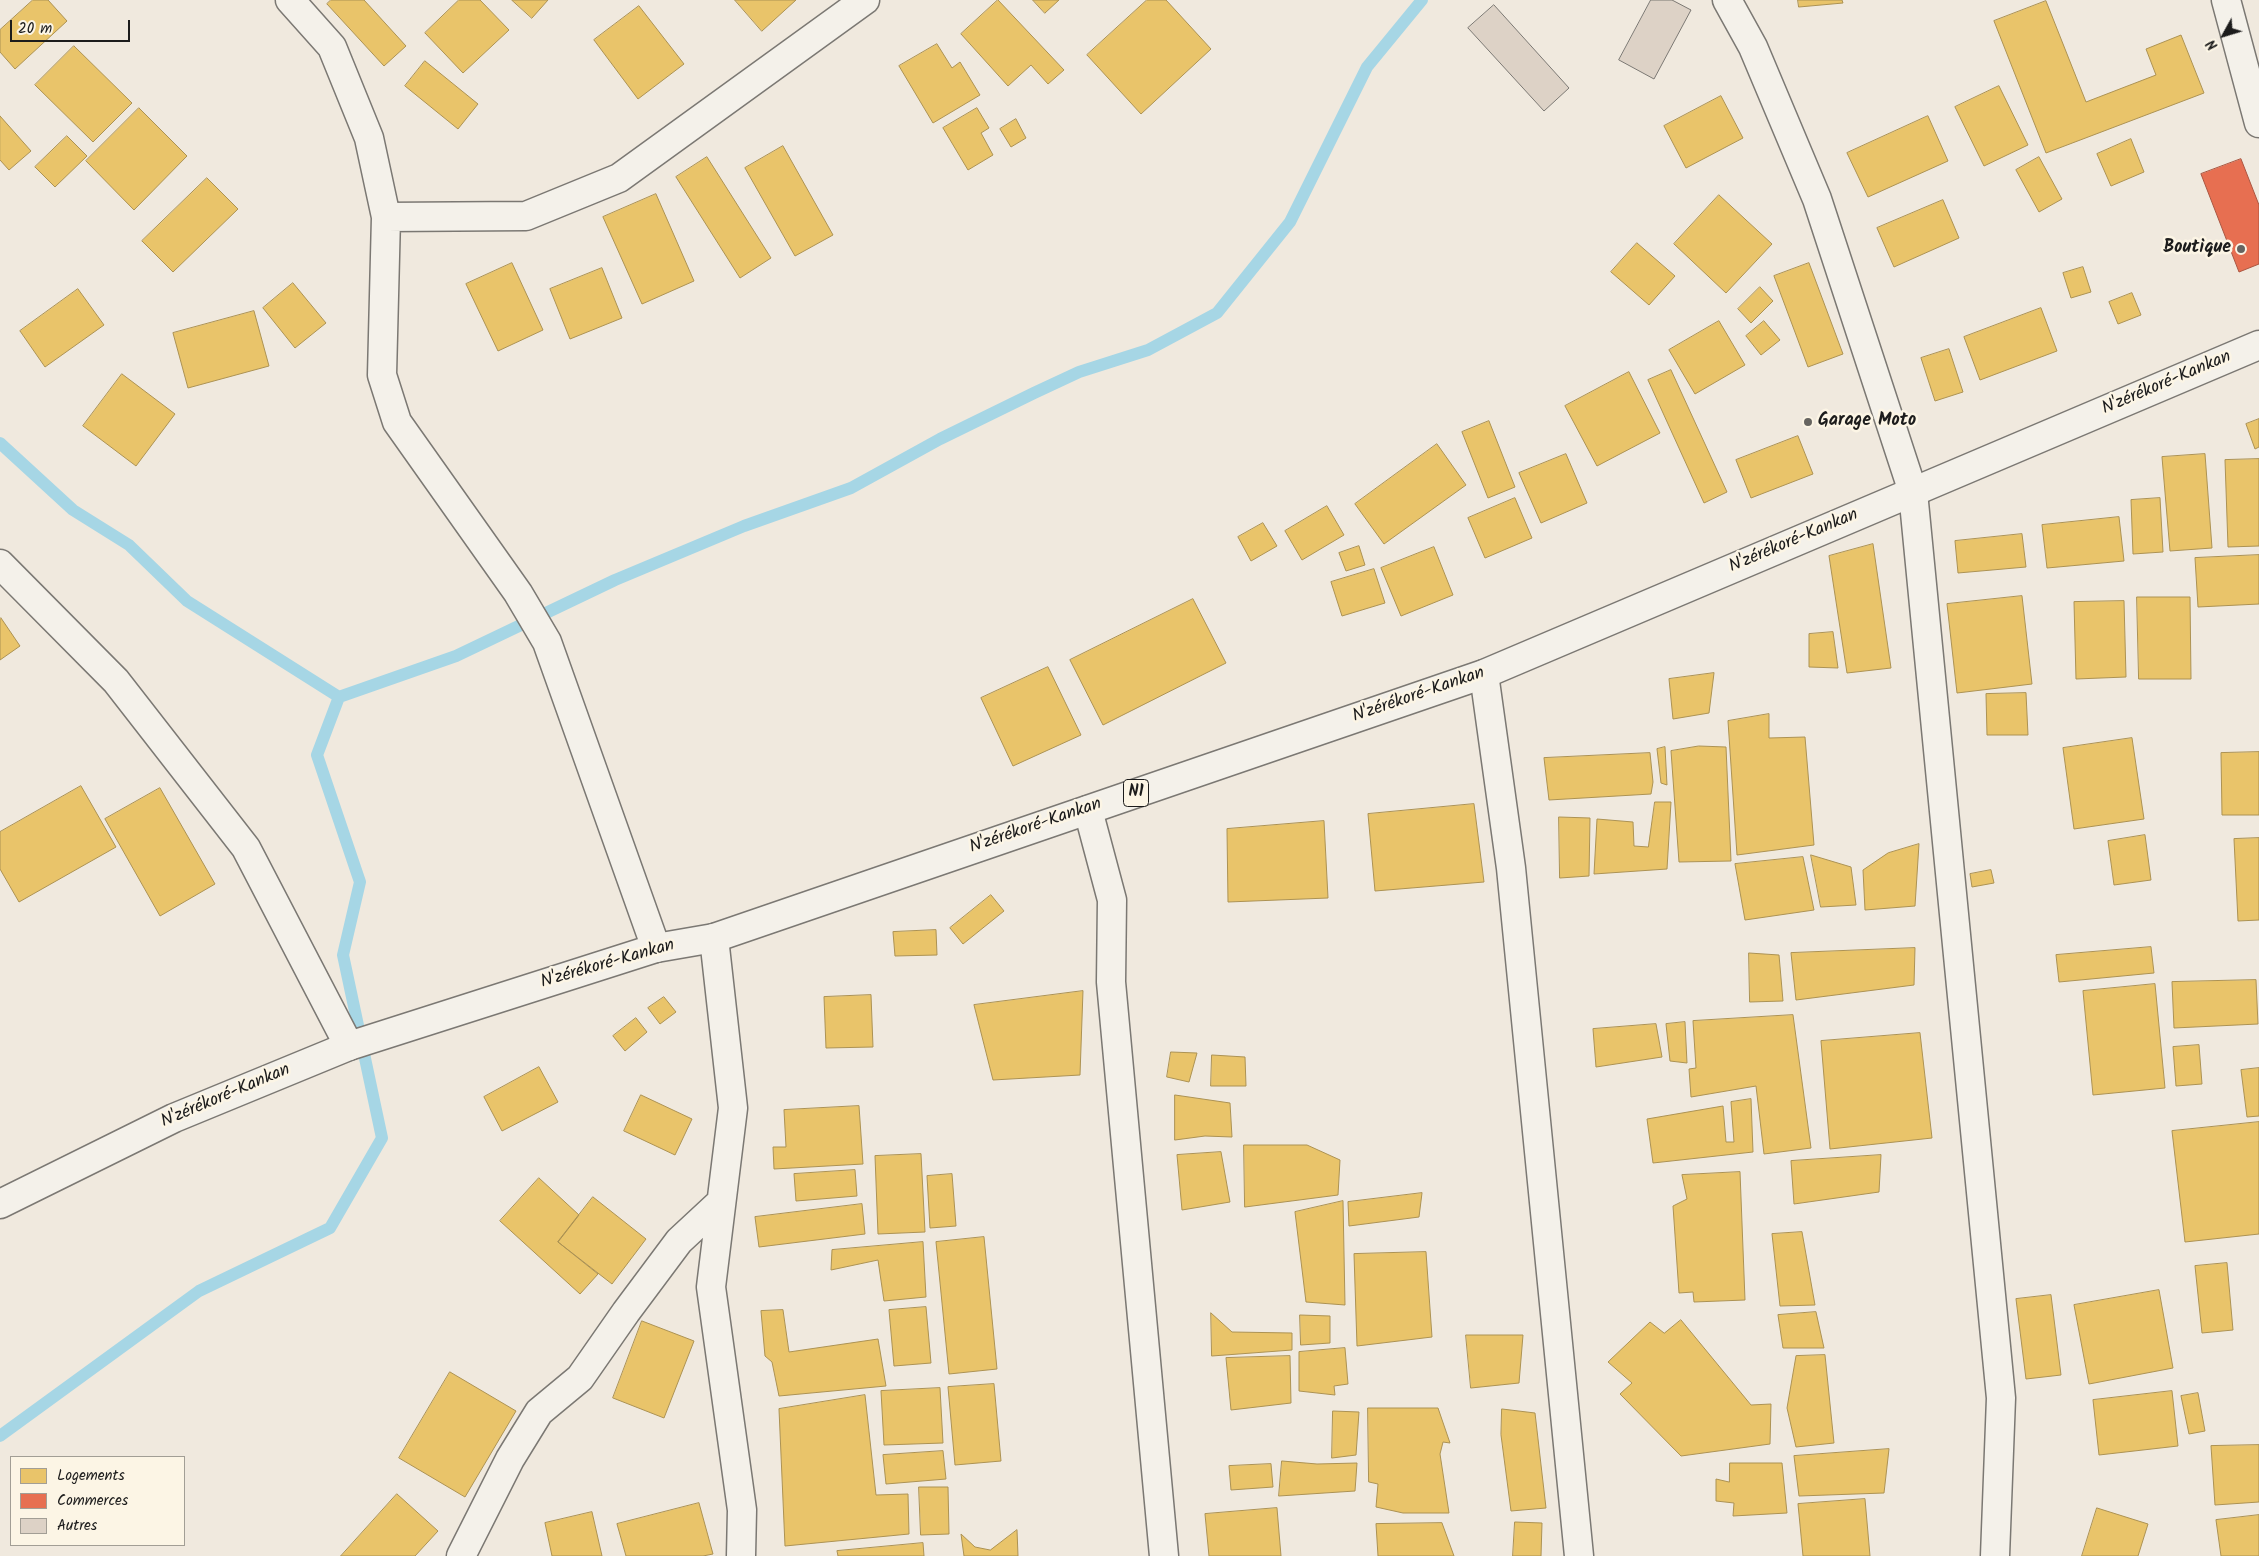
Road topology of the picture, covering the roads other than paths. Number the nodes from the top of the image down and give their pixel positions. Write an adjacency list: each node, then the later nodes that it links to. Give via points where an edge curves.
1 (290, 0): 6 (main road, via 332,47 369,138)
2 (865, 0): 6 (main road, via 619,178 526,216)
3 (1728, 0): 8 (main road, via 1754,48 1817,199)
4 (2226, 0): 5 (main road)
5 (2259, 123)
6 (386, 218): 13 (main road, via 382,375 397,422 518,593 547,642)
7 (2259, 345): 8 (main road, N'zérékoré-Kankan / N1)
8 (1913, 492): 10 (main road, N'zérékoré-Kankan / N1); 21 (main road, via 2001,1398)
9 (0, 564): 14 (main road, via 116,681 246,848)
10 (1484, 674): 11 (main road, N'zérékoré-Kankan / N1); 20 (main road, via 1511,868)
11 (1088, 810): 12 (main road, N'zérékoré-Kankan / N1); 19 (main road, via 1112,900 1111,982)
12 (714, 938): 13 (main road, N'zérékoré-Kankan / N1); 15 (main road, via 733,1108)
13 (656, 948): 14 (main road, N'zérékoré-Kankan / N1)
14 (349, 1046): 16 (main road, N'zérékoré-Kankan / N1, via 174,1118)
15 (721, 1202): 17 (main road, via 679,1241 580,1378 539,1412 510,1459); 18 (main road, via 711,1288 742,1510)
16 (0, 1204)
17 (461, 1556)
18 (741, 1556)
19 (1164, 1556)
20 (1579, 1556)
21 (1995, 1556)

